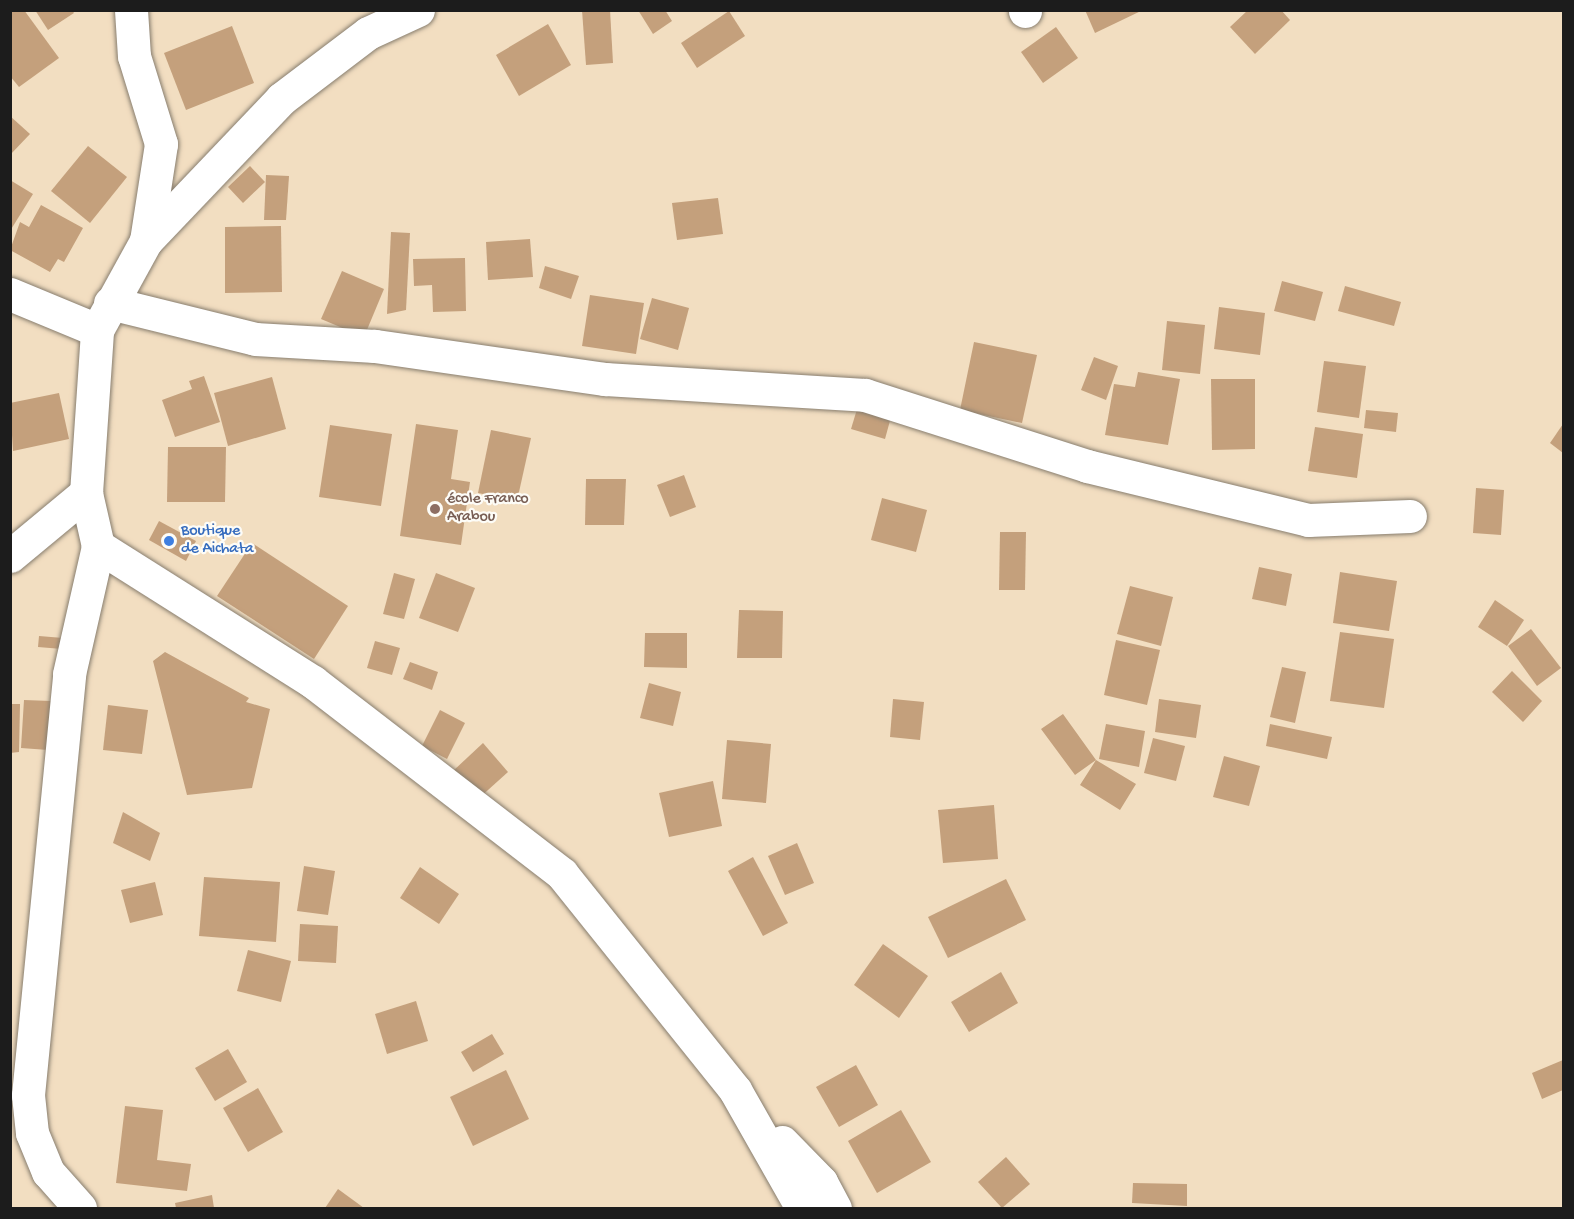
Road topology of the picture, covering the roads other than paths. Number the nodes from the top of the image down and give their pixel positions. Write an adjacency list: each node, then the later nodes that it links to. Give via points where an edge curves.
1 (131, 10): 3 (street, via 134,57 160,144)
2 (418, 10): 3 (street, via 368,33 281,99)
3 (146, 241): 5 (street)
4 (10, 294): 5 (street)
5 (103, 317): 6 (street); 7 (street, via 255,339 375,346 605,379 865,395 1087,466 1308,520)
6 (86, 494): 8 (street); 9 (street)
7 (1410, 516)
8 (98, 546): 10 (street, via 313,682 562,874); 11 (street, via 69,674 28,1095 32,1133 48,1172)
9 (10, 556)
10 (742, 1102): 12 (street); 13 (street, via 821,1182)
11 (80, 1209)
12 (802, 1209)
13 (835, 1209)

